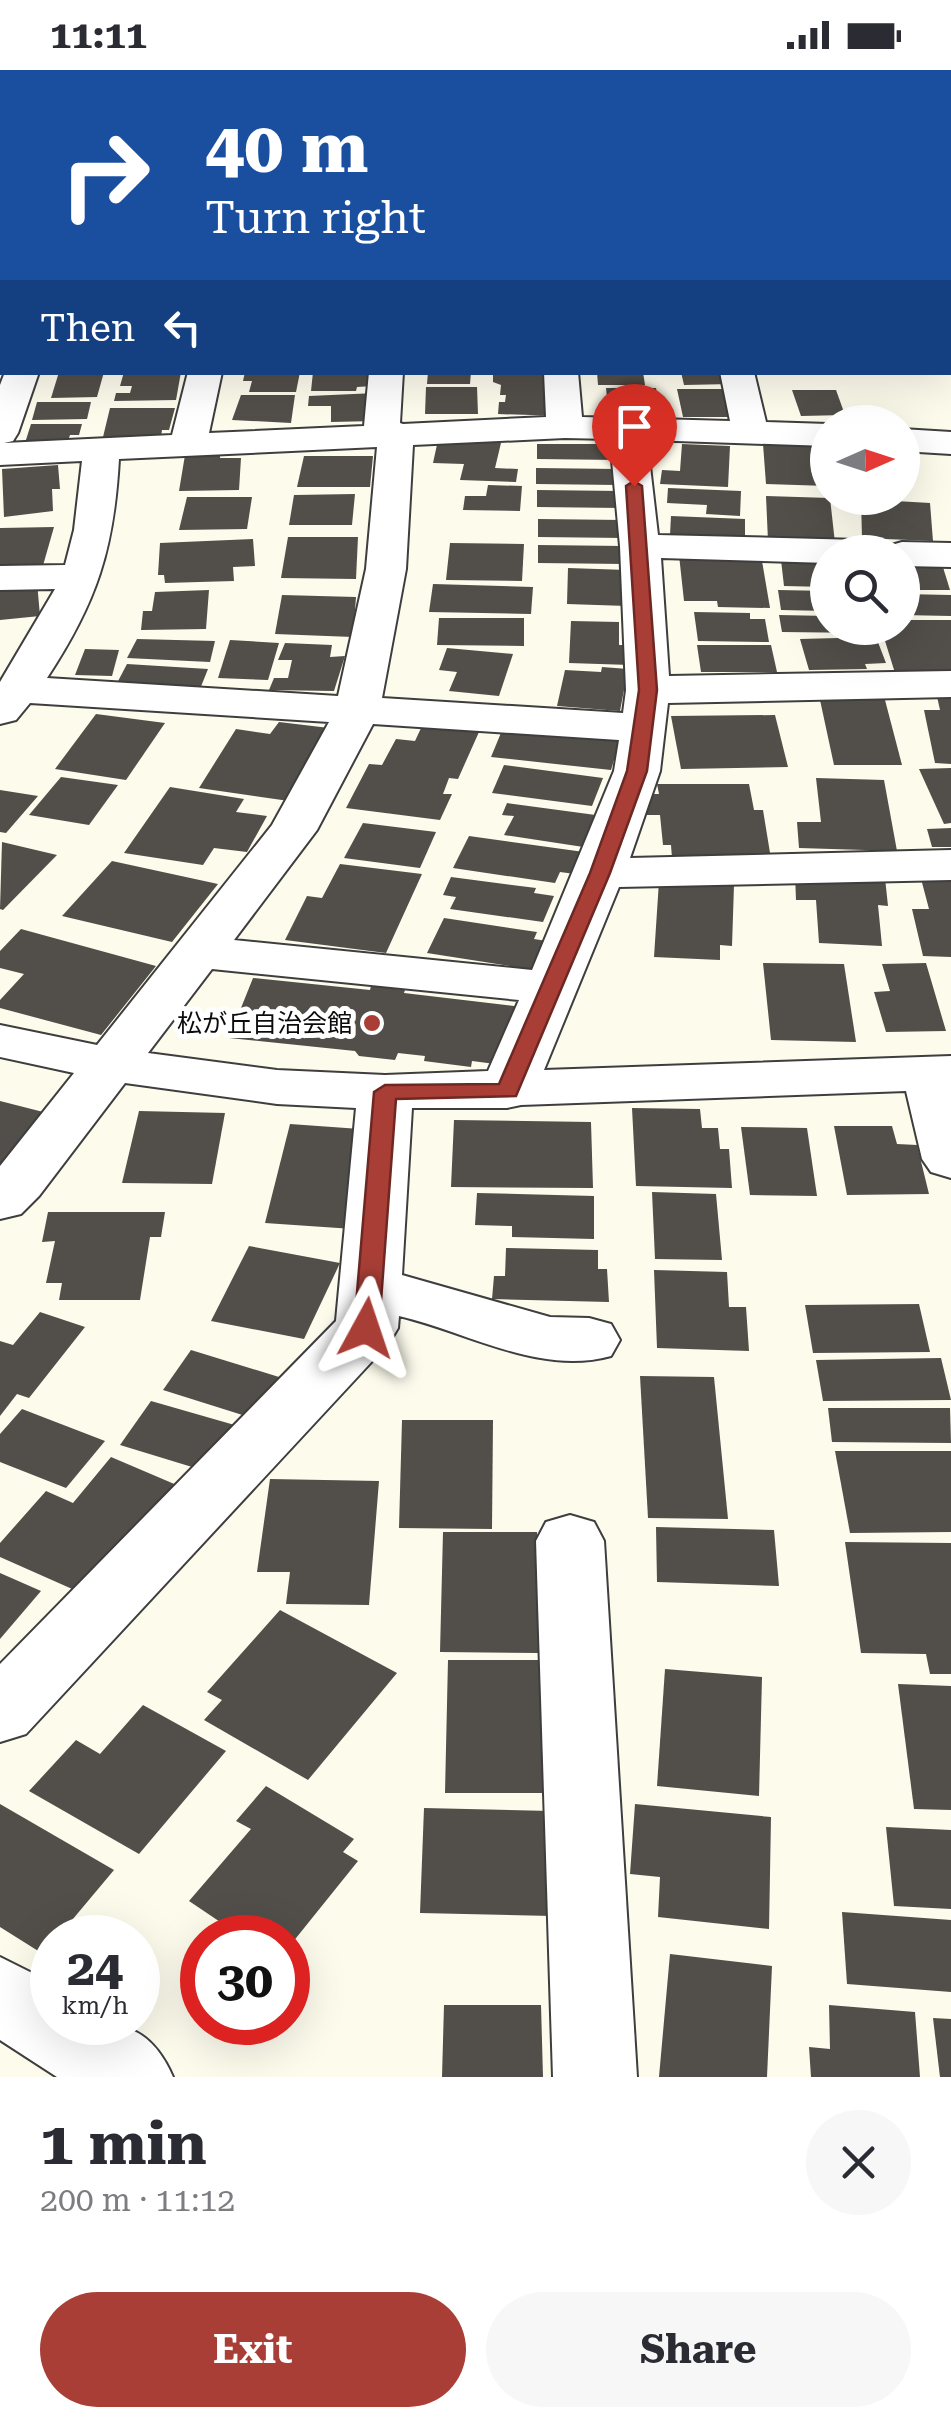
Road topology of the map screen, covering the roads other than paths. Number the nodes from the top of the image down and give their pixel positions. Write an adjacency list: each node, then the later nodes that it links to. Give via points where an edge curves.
1 (21, 375): 9 (street)
2 (204, 375): 14 (street)
3 (386, 375): 10 (street)
4 (560, 375): 6 (street)
5 (738, 375): 8 (street)
6 (565, 426): 7 (street); 10 (street)
7 (627, 426): 8 (street); 17 (street)
8 (750, 430): 11 (street)
9 (0, 433)
10 (388, 433): 14 (street); 26 (street, via 386,570)
11 (810, 434)
12 (920, 441): 13 (street)
13 (951, 443)
14 (188, 444): 15 (street)
15 (102, 448): 16 (street); 21 (street, via 95,523)
16 (0, 454)
17 (640, 546): 18 (street); 25 (street)
18 (810, 551)
19 (920, 554): 20 (street)
20 (951, 555)
21 (81, 576): 22 (street); 24 (street)
22 (0, 578)
23 (951, 684): 25 (street)
24 (10, 700): 26 (street)
25 (644, 709): 26 (street); 28 (street, via 637,771)
26 (357, 712): 29 (street, via 293,830)
27 (951, 864): 28 (street)
28 (600, 873): 30 (street)
29 (200, 952): 30 (street); 32 (street)
30 (551, 988): 34 (street)
31 (0, 1040): 32 (street)
32 (113, 1065): 35 (street, via 277,1087); 37 (street)
33 (940, 1073): 34 (street); 36 (street)
34 (508, 1091): 35 (street)
35 (385, 1092): 38 (street)
36 (951, 1159)
37 (0, 1200)
38 (370, 1288): 39 (street, via 550,1340); 41 (street, via 366,1328)
39 (589, 1340)
40 (570, 1541): 44 (street)
41 (0, 1712)
42 (0, 1995): 43 (street)
43 (131, 2077)
44 (596, 2077)

